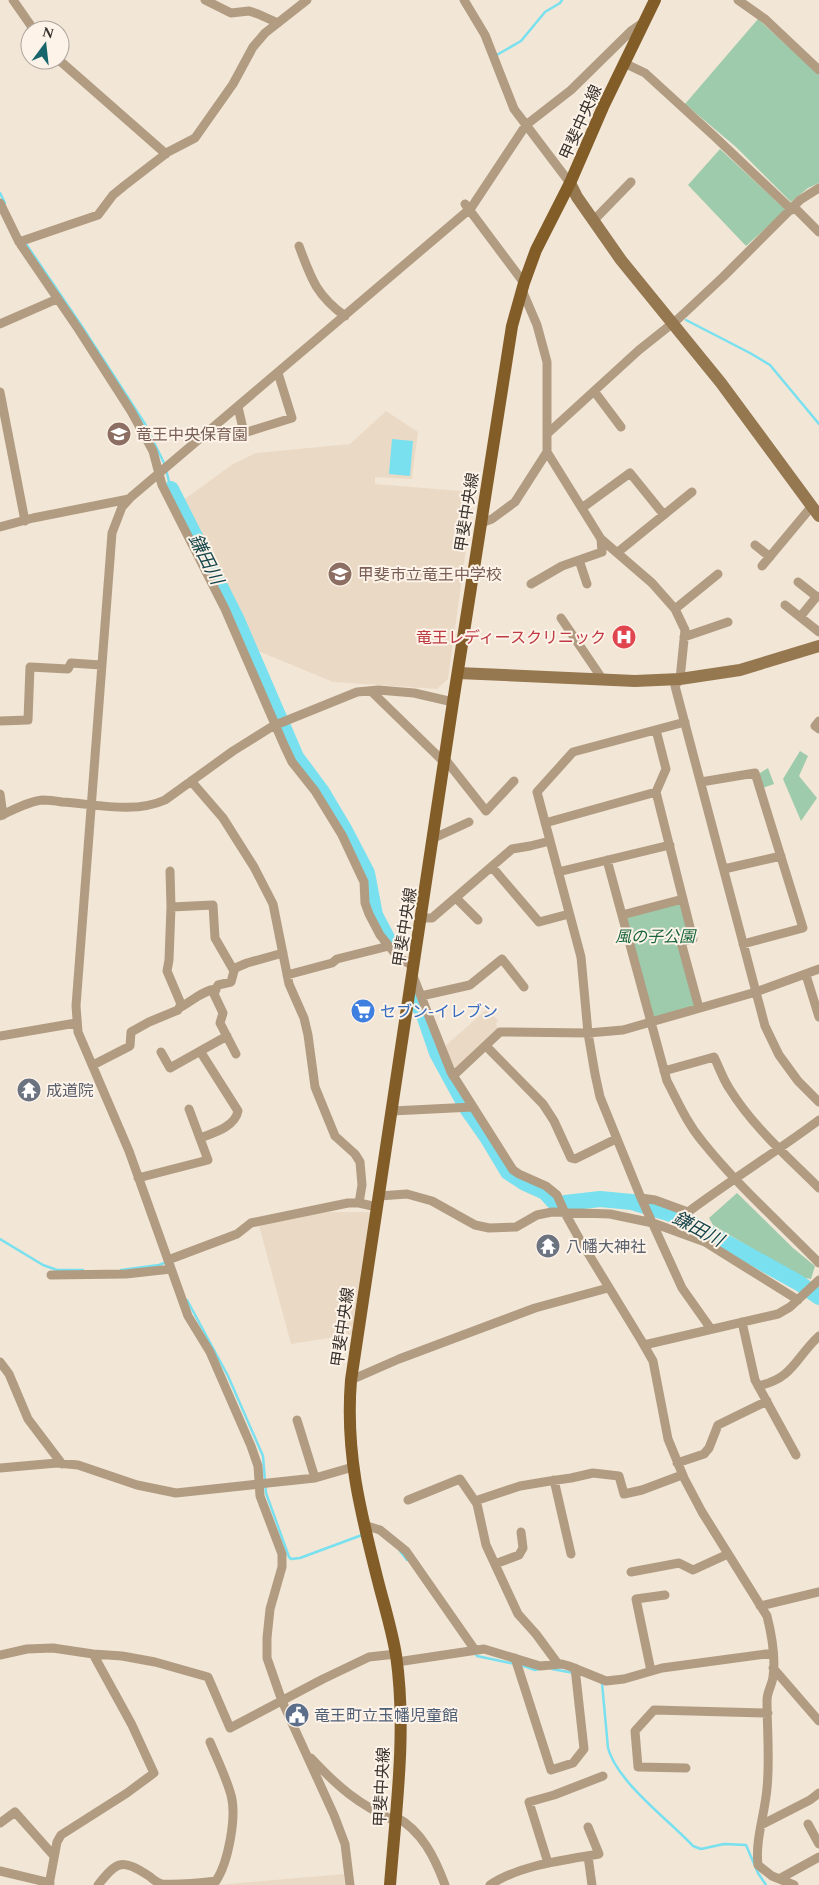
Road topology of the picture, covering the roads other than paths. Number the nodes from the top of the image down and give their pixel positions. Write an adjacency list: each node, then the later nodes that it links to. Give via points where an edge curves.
1 (13, 0): 7 (street)
2 (205, 0): 9 (street, via 231,14 248,11)
3 (307, 0): 9 (street)
4 (464, 0): 13 (street, via 485,35 514,109)
5 (655, 0): 8 (main road, 甲斐中央線)
6 (738, 0): 12 (street, via 765,19)
7 (27, 20)
8 (644, 22): 10 (main road, 甲斐中央線); 13 (street, via 631,30 571,90)
9 (278, 23): 14 (street, via 253,47 234,84 195,138)
10 (624, 63): 16 (main road, 甲斐中央線); 20 (street, via 645,73)
11 (70, 70): 14 (street)
12 (819, 70)
13 (526, 126): 16 (street); 19 (street)
14 (166, 154): 23 (street, via 113,195 98,214)
15 (631, 182): 21 (street)
16 (570, 183): 21 (street); 25 (main road, 甲斐中央線, via 536,250)
17 (819, 188): 20 (street, via 800,200)
18 (0, 203): 23 (street)
19 (468, 206): 25 (street); 27 (street)
20 (793, 209): 22 (street); 28 (street)
21 (593, 221): 28 (street)
22 (819, 232)
23 (19, 242): 26 (street)
24 (299, 246): 27 (street, via 315,286)
25 (523, 287): 35 (street, via 547,362); 44 (main road, 甲斐中央線, via 512,326)
26 (57, 298): 29 (street); 37 (street, via 131,411 153,450)
27 (344, 316): 30 (street)
28 (672, 322): 31 (street); 41 (street)
29 (0, 324)
30 (278, 373): 33 (street); 33 (street, via 292,418 244,433)
31 (594, 391): 34 (street); 35 (street)
32 (0, 392): 43 (street)
33 (238, 407): 37 (street)
34 (621, 426)
35 (548, 434): 36 (street)
36 (547, 452): 40 (street); 44 (street, via 515,502)
37 (160, 474): 39 (street); 74 (street, via 162,485 225,609)
38 (692, 492): 42 (street)
39 (129, 499): 43 (street); 65 (street, via 122,507 112,533)
40 (582, 508): 42 (street, via 630,472); 46 (street)
41 (815, 511): 49 (street)
42 (664, 515): 48 (street)
43 (25, 521): 45 (street)
44 (481, 523): 66 (main road, 甲斐中央線)
45 (0, 527)
46 (601, 539): 48 (street); 50 (street, via 602,552)
47 (755, 546): 49 (street)
48 (618, 552): 58 (street)
49 (770, 557): 51 (street)
50 (579, 560): 54 (street); 55 (street)
51 (762, 566)
52 (718, 574): 58 (street)
53 (798, 582): 56 (street)
54 (531, 584)
55 (587, 584)
56 (818, 597): 59 (street)
57 (785, 605): 59 (street)
58 (675, 609): 63 (street, via 685,630)
59 (800, 617): 62 (street)
60 (561, 618): 68 (street)
61 (728, 622): 63 (street)
62 (819, 632)
63 (684, 636): 67 (street)
64 (819, 646): 67 (street, via 740,670)
65 (101, 665): 71 (street, via 71,663 68,669 30,667 28,720); 83 (street)
66 (458, 673): 68 (street); 70 (main road, 甲斐中央線)
67 (680, 679): 68 (street); 73 (street, via 675,686)
68 (604, 680)
69 (371, 691): 70 (street, via 414,693); 74 (street, via 336,699); 77 (street)
70 (453, 702): 77 (main road, 甲斐中央線)
71 (0, 721)
72 (819, 721): 75 (street, via 815,726)
73 (685, 722): 76 (street); 80 (street)
74 (276, 725): 78 (street); 104 (street, via 292,762 315,791 342,835 364,882 369,914)
75 (819, 729)
76 (656, 730): 81 (street, via 666,769); 86 (street, via 573,752 536,792)
77 (445, 761): 79 (street, via 486,811); 87 (main road, 甲斐中央線)
78 (191, 781): 83 (street, via 153,805); 105 (street, via 223,818 264,884 273,904)
79 (514, 781)
80 (701, 782): 90 (street, via 756,773); 93 (street)
81 (656, 792): 86 (street); 89 (street)
82 (0, 794): 84 (street)
83 (91, 804): 84 (street, via 42,800); 119 (street)
84 (1, 816)
85 (470, 822): 87 (street)
86 (545, 823): 88 (street)
87 (434, 838): 101 (main road, 甲斐中央線)
88 (550, 840): 92 (street, via 512,849); 95 (street)
89 (670, 846): 91 (street); 97 (street)
90 (781, 856): 93 (street); 103 (street, via 803,928)
91 (607, 860): 95 (street); 100 (street)
92 (492, 866): 96 (street); 99 (street, via 539,922)
93 (724, 869): 103 (street)
94 (170, 871): 98 (street)
95 (558, 872): 99 (street)
96 (456, 898): 101 (street, via 432,918); 102 (street)
97 (683, 899): 100 (street); 116 (street, via 693,939 681,942)
98 (171, 907): 107 (street, via 213,905 215,938); 115 (street, via 167,971 181,1004)
99 (569, 914): 120 (street, via 581,957)
100 (622, 915): 118 (street)
101 (422, 918): 108 (main road, 甲斐中央線)
102 (478, 920)
103 (743, 944): 113 (street)
104 (389, 946): 108 (street); 109 (street)
105 (283, 953): 107 (street); 109 (street)
106 (819, 968): 110 (street)
107 (233, 969): 112 (street, via 231,982 218,985)
108 (414, 972): 114 (street); 133 (main road, 甲斐中央線)
109 (287, 975): 143 (street, via 308,1035 315,1087 335,1136 360,1162 362,1185)
110 (806, 975): 113 (street); 117 (street)
111 (524, 987): 114 (street, via 502,959 470,985)
112 (216, 989): 115 (street, via 203,992); 122 (street, via 214,994 223,1013 220,1023)
113 (756, 992): 116 (street); 130 (street, via 765,1026 779,1055)
114 (421, 996): 129 (street)
115 (179, 1008): 127 (street, via 137,1027 131,1032 130,1046)
116 (698, 1008): 118 (street)
117 (819, 1017)
118 (650, 1022): 120 (street, via 623,1030); 128 (street)
119 (76, 1023): 121 (street); 127 (street)
120 (588, 1033): 123 (street, via 500,1032); 136 (street, via 600,1097)
121 (0, 1036)
122 (227, 1036): 124 (street); 126 (street)
123 (486, 1046): 129 (street); 136 (street, via 543,1104 571,1158 575,1159)
124 (200, 1051): 125 (street, via 170,1068); 135 (street, via 238,1111 235,1120)
125 (161, 1052)
126 (236, 1054)
127 (93, 1065): 139 (street)
128 (664, 1071): 137 (street, via 714,1057 727,1086 744,1111); 138 (street, via 684,1114 702,1141)
129 (453, 1076): 131 (street)
130 (819, 1102)
131 (473, 1107): 133 (street); 144 (street, via 513,1170 557,1195)
132 (189, 1109): 135 (street)
133 (392, 1111): 142 (main road, 甲斐中央線)
134 (819, 1120): 137 (street)
135 (200, 1138): 139 (street, via 208,1160)
136 (616, 1138): 141 (street)
137 (780, 1149): 138 (street); 140 (street)
138 (734, 1177): 141 (street, via 688,1212); 146 (street)
139 (138, 1178): 147 (street)
140 (819, 1188)
141 (641, 1198): 145 (street)
142 (378, 1202): 143 (street); 144 (street, via 408,1194 432,1201 475,1225 490,1228 516,1227 544,1213); 157 (main road, 甲斐中央線)
143 (359, 1203): 147 (street, via 251,1223 237,1234)
144 (565, 1213): 145 (street, via 610,1214); 150 (street)
145 (652, 1223): 151 (street, via 705,1242); 153 (street, via 682,1288)
146 (819, 1263)
147 (169, 1265): 148 (street, via 126,1274); 169 (street, via 188,1316 210,1352 251,1446 258,1466)
148 (51, 1275)
149 (818, 1285): 151 (street)
150 (608, 1288): 155 (street); 157 (street, via 535,1308)
151 (798, 1300): 152 (street, via 778,1314)
152 (742, 1322): 153 (street); 158 (street)
153 (711, 1329): 155 (street)
154 (819, 1336): 158 (street, via 788,1373 772,1383)
155 (644, 1345): 162 (street, via 653,1361 668,1439)
156 (0, 1362): 163 (street, via 28,1419)
157 (351, 1380): 164 (main road, 甲斐中央線, via 349,1426)
158 (758, 1386): 159 (street)
159 (767, 1401): 161 (street); 162 (street, via 718,1425 704,1454)
160 (297, 1420): 167 (street)
161 (796, 1455)
162 (677, 1463): 166 (street)
163 (62, 1464): 165 (street); 169 (street, via 78,1465 138,1485 176,1493)
164 (352, 1467): 167 (street); 172 (main road, 甲斐中央線)
165 (0, 1468)
166 (682, 1475): 168 (street, via 624,1494 619,1476 592,1474); 175 (street)
167 (315, 1478): 169 (street)
168 (554, 1480): 171 (street, via 520,1486); 174 (street)
169 (259, 1484): 191 (street, via 260,1496 282,1554 267,1638 267,1658)
170 (408, 1500): 171 (street, via 460,1479)
171 (475, 1501): 176 (street, via 486,1545)
172 (364, 1525): 181 (street, via 380,1530 406,1551); 185 (main road, 甲斐中央線)
173 (521, 1532): 176 (street, via 523,1548 519,1555)
174 (571, 1554)
175 (728, 1554): 177 (street, via 693,1570 679,1563); 180 (street)
176 (495, 1564): 187 (street, via 518,1614)
177 (631, 1572)
178 (819, 1592): 180 (street)
179 (665, 1595): 190 (street, via 636,1599)
180 (760, 1606): 182 (street, via 772,1634)
181 (475, 1650): 185 (street); 186 (street, via 484,1649)
182 (773, 1653): 189 (street); 190 (street)
183 (93, 1654): 184 (street, via 53,1648); 191 (street, via 155,1662 208,1677 230,1728); 205 (street, via 154,1773 61,1835)
184 (0, 1655)
185 (396, 1658): 191 (street, via 369,1657); 199 (main road, 甲斐中央線, via 401,1712)
186 (515, 1658): 187 (street, via 540,1666); 188 (street, via 551,1770 573,1763 584,1749)
187 (558, 1664): 188 (street)
188 (575, 1668): 190 (street, via 606,1681)
189 (773, 1668): 192 (street, via 767,1697); 193 (street)
190 (651, 1671)
191 (282, 1701): 195 (street)
192 (768, 1713): 196 (street, via 654,1710 635,1730 638,1767); 202 (street, via 769,1760)
193 (819, 1721)
194 (210, 1742): 212 (street, via 232,1797 233,1820 227,1853 216,1881 160,1884 129,1864 117,1865)
195 (304, 1750): 199 (street, via 355,1799); 213 (street, via 345,1844)
196 (686, 1768)
197 (603, 1776): 208 (street, via 529,1802)
198 (819, 1793): 202 (street)
199 (396, 1819): 214 (main road, 甲斐中央線); 215 (street, via 408,1823 426,1843)
200 (0, 1823): 205 (street, via 16,1812)
201 (808, 1824): 204 (street)
202 (761, 1825): 210 (street, via 756,1852 758,1865)
203 (588, 1827): 206 (street, via 599,1854)
204 (819, 1844)
205 (54, 1856): 211 (street)
206 (588, 1856): 208 (street); 217 (street)
207 (819, 1857): 210 (street)
208 (548, 1863): 216 (street, via 506,1876)
209 (0, 1870): 211 (street)
210 (779, 1879): 218 (street)
211 (50, 1884)
212 (98, 1885)
213 (350, 1885)
214 (390, 1885)
215 (445, 1885)
216 (490, 1885)
217 (592, 1885)
218 (794, 1885)

